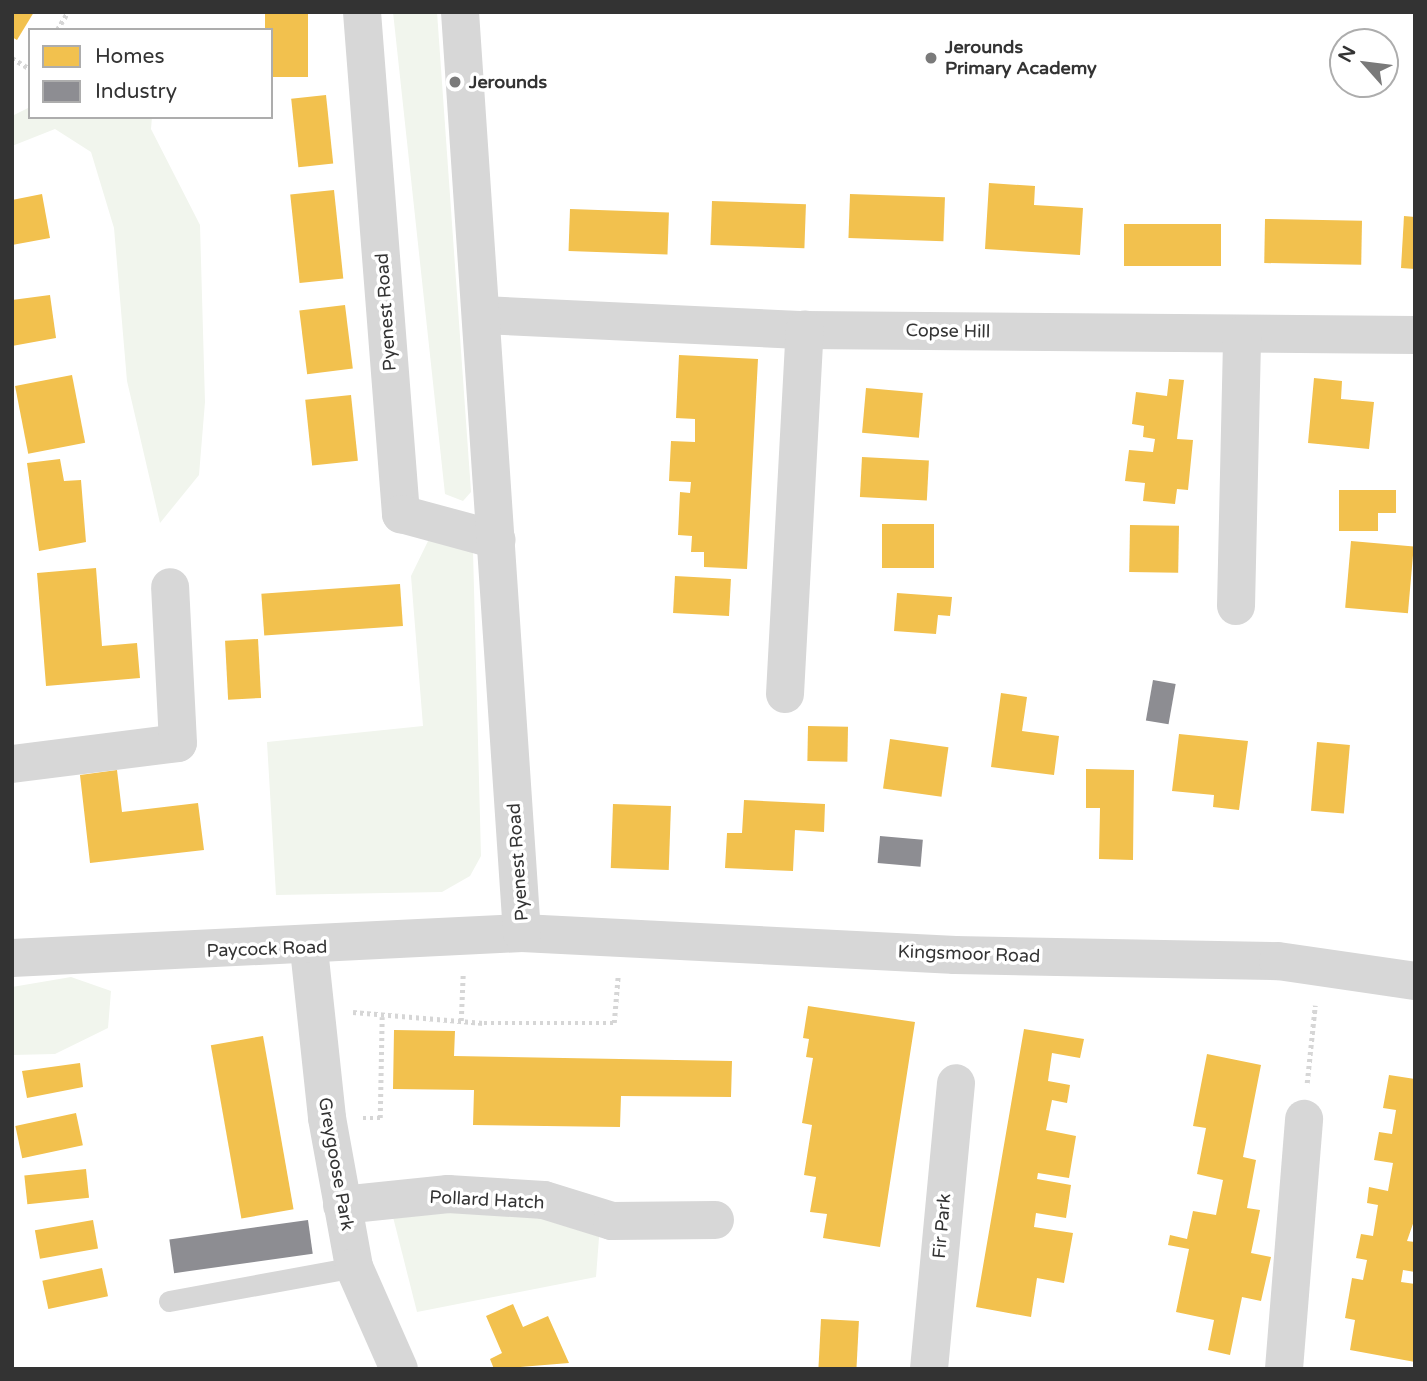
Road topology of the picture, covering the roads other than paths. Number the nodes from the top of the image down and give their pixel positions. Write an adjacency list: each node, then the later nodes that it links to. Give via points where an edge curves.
1 (362, 12): 7 (street, Pyenest Road, via 401,514)
2 (460, 12): 3 (street, Pyenest Road)
3 (482, 315): 4 (street, Copse Hill); 7 (street, Pyenest Road)
4 (805, 330): 5 (street, Copse Hill); 10 (street)
5 (1242, 335): 6 (street, Copse Hill); 9 (street)
6 (1415, 335)
7 (497, 540): 12 (street, Pyenest Road)
8 (170, 587): 11 (street, via 178,743)
9 (1236, 606)
10 (785, 694)
11 (12, 764)
12 (522, 933): 13 (street, Paycock Road); 15 (street, Kingsmoor Road, via 1319,967)
13 (309, 949): 14 (street, Paycock Road); 18 (street, Greygoose Park)
14 (12, 958)
15 (1415, 981)
16 (956, 1083): 23 (street, Fir Park)
17 (1304, 1119): 24 (street)
18 (342, 1205): 19 (street, Pollard Hatch, via 449,1194 544,1200 612,1220); 20 (street, Greygoose Park)
19 (715, 1220)
20 (354, 1267): 21 (lane); 22 (street, Greygoose Park)
21 (169, 1301)
22 (399, 1369)
23 (929, 1369)
24 (1284, 1369)

